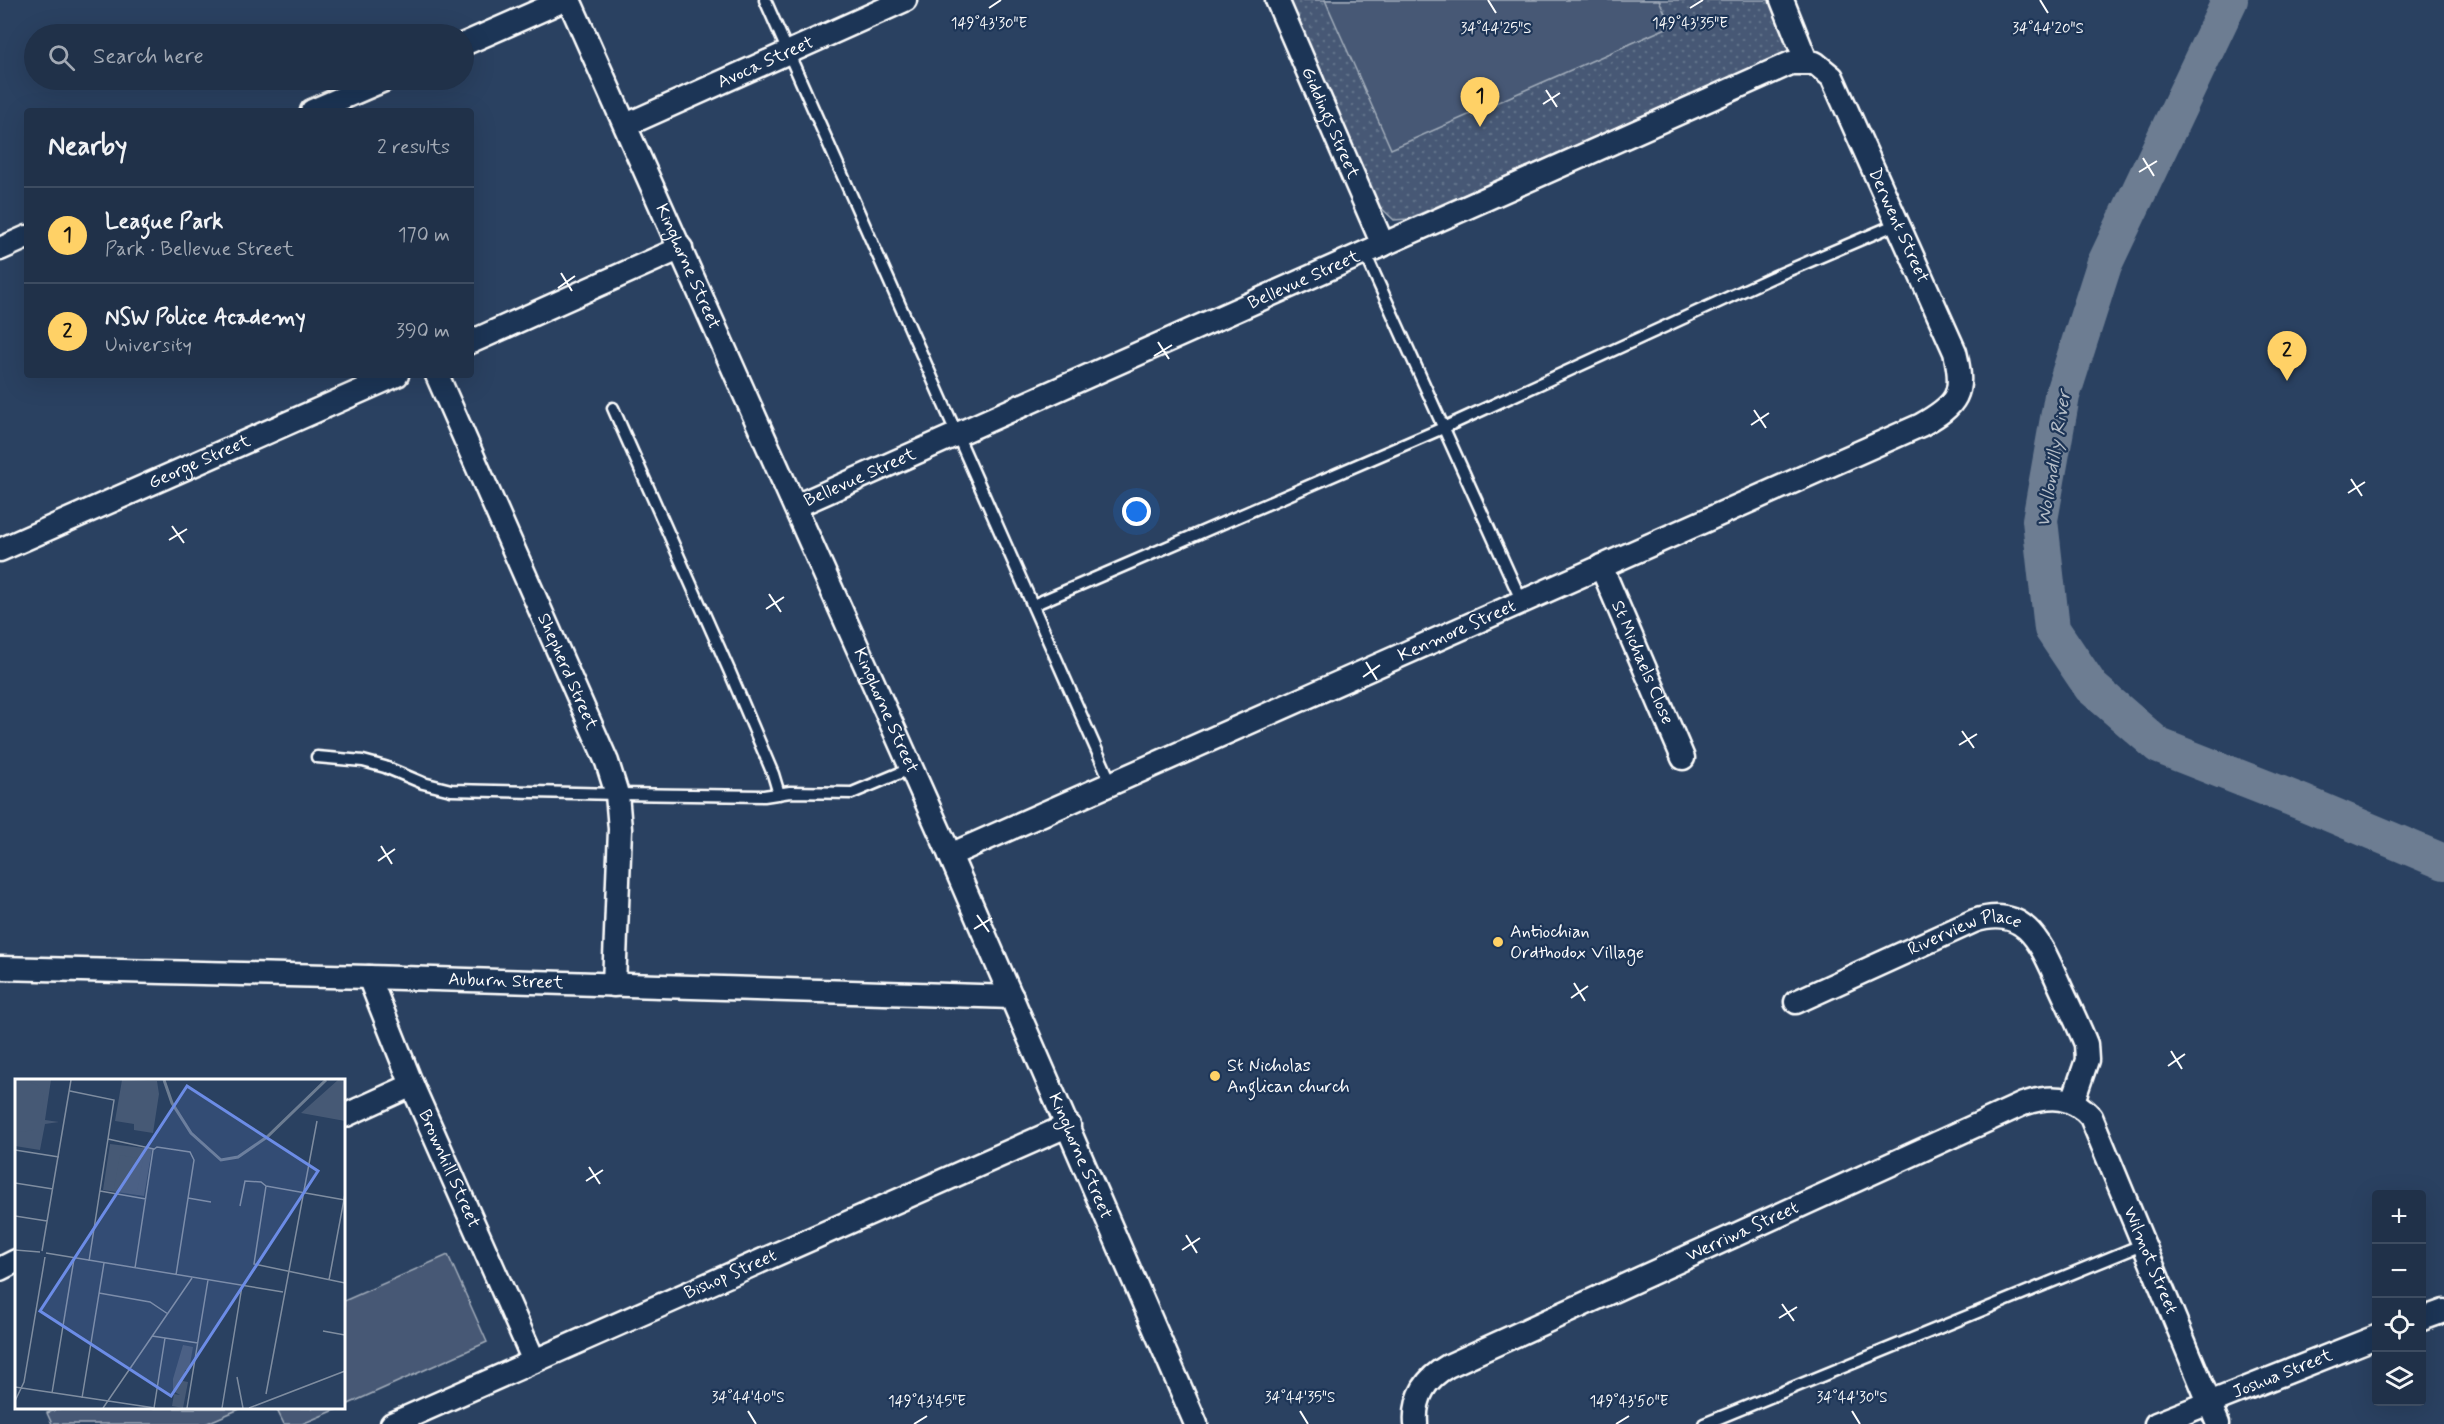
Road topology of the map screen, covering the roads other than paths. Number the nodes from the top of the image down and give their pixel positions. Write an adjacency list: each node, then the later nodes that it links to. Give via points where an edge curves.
1 (564, 0): 7 (street)
2 (568, 0): 12 (street, Kinghorne Street)
3 (765, 0): 8 (lane)
4 (905, 0): 8 (street, Avoca Street)
5 (1277, 0): 17 (street, Giddings Street)
6 (1782, 0): 9 (street)
7 (474, 40)
8 (788, 52): 12 (street, Avoca Street); 24 (lane)
9 (1811, 63): 13 (street, Derwent Street, via 1832,77); 17 (street, Bellevue Street, via 1791,63 1769,71)
10 (361, 90): 11 (street)
11 (319, 108)
12 (626, 125): 15 (street, Kinghorne Street)
13 (1899, 223): 21 (street, Derwent Street, via 1956,352 1961,375); 23 (lane)
14 (24, 238): 16 (street)
15 (681, 248): 18 (street); 25 (street, Kinghorne Street)
16 (0, 249)
17 (1374, 249): 23 (lane); 24 (street, Bellevue Street)
18 (474, 341)
19 (390, 378): 26 (street, George Street)
20 (438, 378): 34 (street, Shepherd Street, via 607,762)
21 (1957, 397): 27 (street, Kenmore Street, via 1943,413 1921,425)
22 (613, 408): 35 (lane, via 734,680)
23 (1443, 428): 28 (lane); 29 (lane)
24 (959, 436): 25 (street, Bellevue Street); 29 (lane)
25 (796, 506): 32 (street, Kinghorne Street)
26 (0, 550)
27 (1601, 566): 28 (street, Kenmore Street); 31 (street, St Michaels Close)
28 (1522, 602): 33 (street, Kenmore Street)
29 (1033, 605): 33 (lane)
30 (317, 757): 34 (lane, via 363,761 451,790)
31 (1683, 758)
32 (912, 768): 35 (lane, via 852,793); 36 (street, Kinghorne Street)
33 (1112, 785): 36 (street, Kenmore Street)
34 (617, 794): 35 (lane); 39 (street, Shepherd Street, via 620,829)
35 (778, 794)
36 (950, 855): 40 (street, Kinghorne Street)
37 (0, 968): 38 (street, Auburn Street)
38 (369, 977): 39 (street, Auburn Street); 42 (street, Brownhill Street)
39 (614, 985): 40 (street, Auburn Street)
40 (1012, 997): 45 (street, Kinghorne Street)
41 (1796, 1002): 43 (street, Riverview Place, via 1974,921 2007,918 2037,938 2086,1044 2087,1060)
42 (412, 1086): 44 (street); 52 (street, Brownhill Street)
43 (2073, 1101): 46 (street, Wilmot Street, via 2097,1128); 56 (street, Werriwa Street, via 2049,1097 2023,1104 1448,1366 1422,1389 1417,1399)
44 (345, 1116)
45 (1069, 1125): 52 (street, Bishop Street); 54 (street, Kinghorne Street)
46 (2144, 1244): 53 (street, Wilmot Street); 57 (lane)
47 (15, 1262): 48 (street)
48 (0, 1269)
49 (2444, 1311): 50 (street)
50 (2426, 1317)
51 (2372, 1339): 53 (street, Joshua Street)
52 (534, 1361): 55 (street, Bishop Street)
53 (2209, 1402): 58 (street, Joshua Street); 59 (street, Wilmot Street)
54 (1191, 1422)
55 (392, 1424)
56 (1416, 1424)
57 (1704, 1424)
58 (2156, 1424)
59 (2218, 1424)

